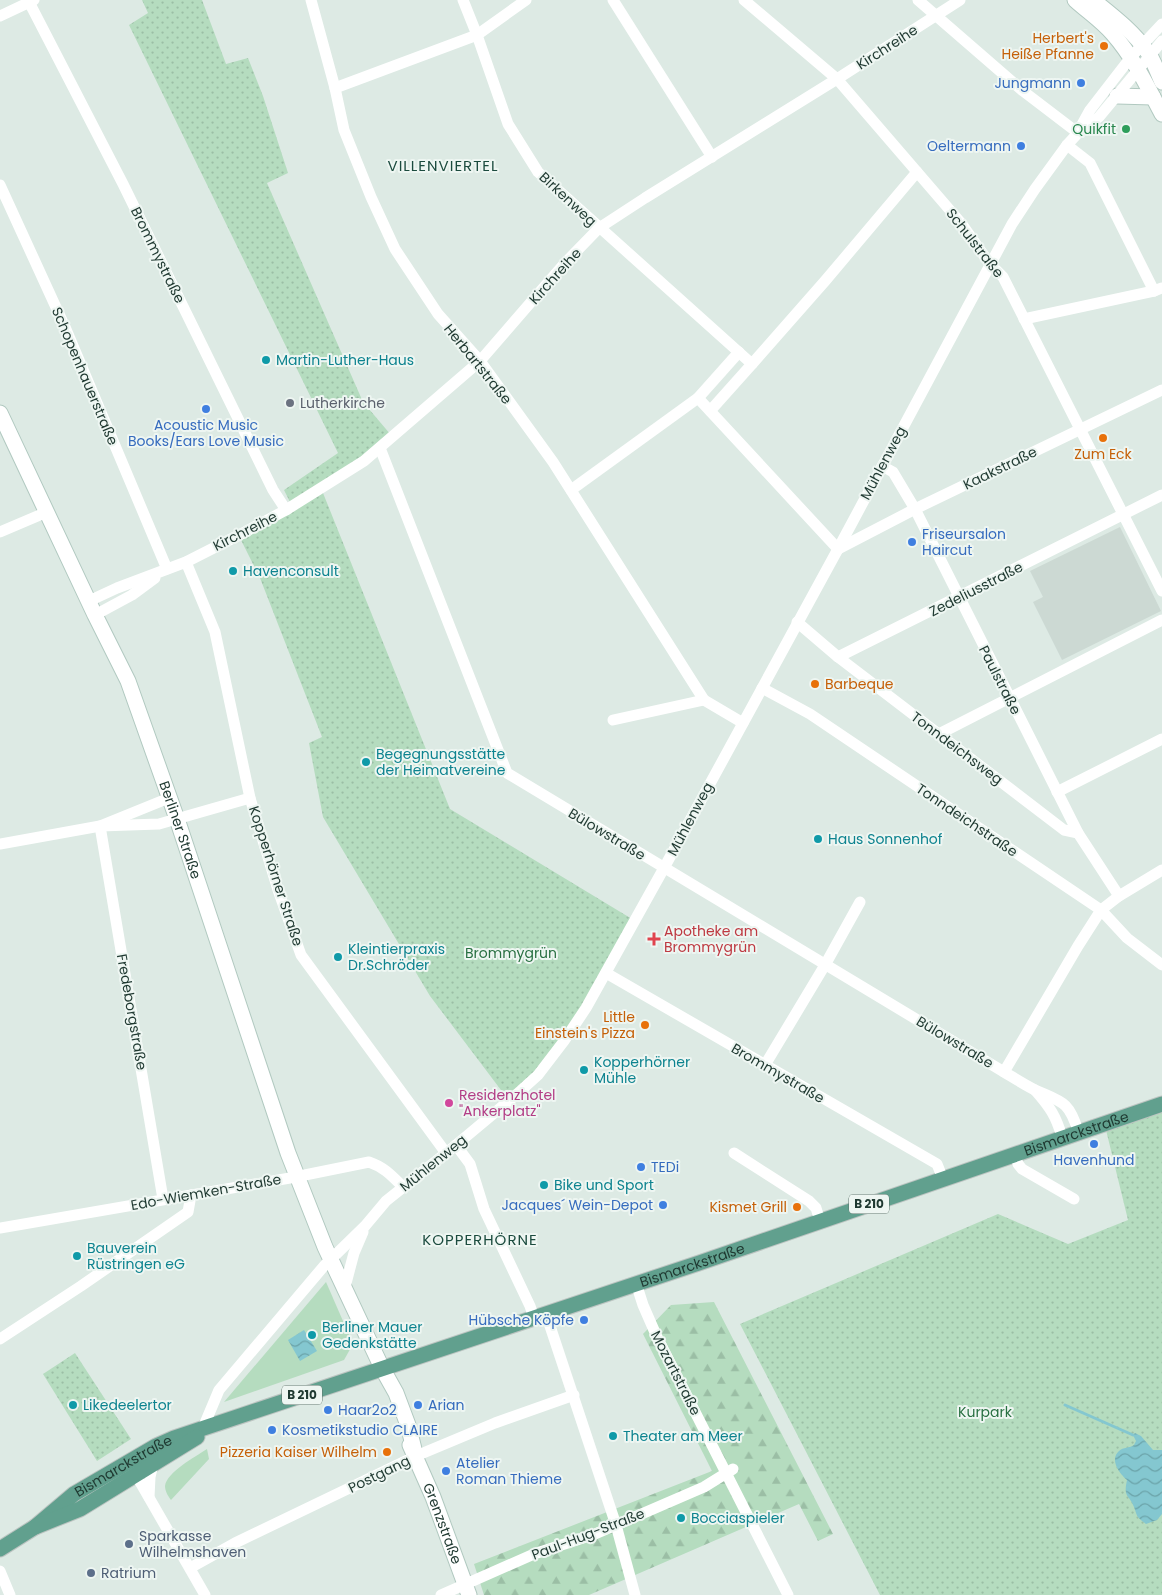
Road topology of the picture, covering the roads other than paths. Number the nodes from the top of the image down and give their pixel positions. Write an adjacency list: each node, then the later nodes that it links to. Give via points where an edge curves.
1 (311, 0): 20 (street, Herbartstraße)
2 (463, 0): 14 (street, Birkenweg)
3 (526, 0): 14 (street)
4 (613, 0): 26 (street)
5 (744, 0): 18 (street, Schulstraße)
6 (918, 0): 11 (street)
7 (960, 0): 11 (street, Kirchreihe)
8 (1075, 0): 17 (main road, via 1109,30)
9 (1093, 0): 16 (main road, via 1122,23)
10 (30, 1): 12 (street); 46 (street, Brommystraße, via 273,490)
11 (937, 15): 18 (street, Kirchreihe); 24 (street)
12 (0, 16)
13 (1162, 24): 16 (street, Mühlenweg)
14 (477, 35): 20 (street); 29 (street, Birkenweg, via 508,124 538,172)
15 (1162, 41): 16 (street, Mühlenweg)
16 (1146, 50): 17 (street, Mühlenweg); 19 (main road)
17 (1135, 63): 21 (street, Mühlenweg); 22 (main road); 24 (street, Mühlenweg, via 1090,110)
18 (837, 79): 26 (street, Kirchreihe); 27 (street, Schulstraße)
19 (1162, 82)
20 (335, 88): 34 (street, Herbartstraße, via 344,130 395,249 438,314)
21 (1117, 96): 22 (main road); 24 (street, Mühlenweg, via 1099,117)
22 (1153, 97): 23 (main road)
23 (1162, 114)
24 (1078, 133): 25 (street, Mühlenweg)
25 (1067, 145): 30 (street, Mühlenweg, via 1012,224); 31 (street, via 1090,163)
26 (712, 157): 29 (street, Kirchreihe)
27 (917, 172): 30 (street, Schulstraße); 35 (street)
28 (0, 185): 52 (street, Schopenhauerstraße, via 65,327)
29 (599, 228): 33 (street, Birkenweg); 34 (street, Kirchreihe)
30 (990, 264): 32 (street, Schulstraße, via 1003,277); 42 (street, Mühlenweg)
31 (1158, 289): 32 (street)
32 (1024, 319): 40 (street, Schulstraße)
33 (739, 352): 35 (street, Birkenweg); 37 (street)
34 (480, 361): 41 (street, Kirchreihe); 43 (street, Herbartstraße)
35 (752, 364): 38 (street)
36 (1162, 390): 40 (street, Kaakstraße)
37 (698, 398): 38 (street); 43 (street)
38 (710, 411): 50 (street)
39 (0, 413): 47 (main road, Berliner Straße)
40 (1081, 429): 45 (street, Kaakstraße); 48 (street, Schulstraße)
41 (380, 448): 46 (street, Kirchreihe, via 364,462); 73 (street, Bülowstraße, via 507,773)
42 (882, 466): 45 (street, Paulstraße, via 893,472); 50 (street, Mühlenweg)
43 (570, 490): 61 (street, Herbartstraße)
44 (1162, 495): 48 (street, Zedeliusstraße)
45 (915, 509): 50 (street, Kaakstraße); 54 (street, Paulstraße)
46 (286, 510): 51 (street, Kirchreihe)
47 (47, 512): 49 (street); 55 (main road, Berliner Straße)
48 (1122, 515): 53 (street, Schulstraße); 54 (street, Zedeliusstraße)
49 (0, 532)
50 (838, 549): 57 (street, Mühlenweg)
51 (186, 562): 52 (street, Kirchreihe); 68 (street, Kopperhörner Straße, via 215,632)
52 (167, 569): 55 (street, Kirchreihe, via 116,588)
53 (1162, 591)
54 (958, 598): 58 (street, Zedeliusstraße); 60 (street, Paulstraße)
55 (92, 608): 67 (main road, Berliner Straße, via 128,681)
56 (1162, 620): 60 (street)
57 (797, 622): 58 (street); 59 (street, Mühlenweg)
58 (838, 657): 64 (street, Tonndeichsweg)
59 (762, 688): 63 (street, Mühlenweg); 77 (street, Tonndeichstraße, via 810,714)
60 (1010, 698): 64 (street); 66 (street, Paulstraße)
61 (704, 700): 62 (street); 63 (street, Herbartstraße)
62 (613, 720)
63 (743, 723): 73 (street, Mühlenweg)
64 (939, 734): 71 (street, Tonndeichsweg, via 1064,830)
65 (1162, 739): 66 (street)
66 (1057, 792): 71 (street, Paulstraße)
67 (169, 798): 69 (main road, Berliner Straße); 70 (street)
68 (250, 798): 69 (street); 88 (street, Kopperhörner Straße, via 301,955)
69 (176, 819): 70 (street, via 159,824); 91 (main road, Berliner Straße)
70 (100, 826): 72 (street); 95 (street, Fredeborgstraße)
71 (1078, 833): 75 (street, Paulstraße)
72 (0, 844)
73 (664, 868): 78 (street, Bülowstraße); 80 (street, Mühlenweg)
74 (1162, 870): 75 (street)
75 (1119, 896): 77 (street)
76 (860, 902): 78 (street)
77 (1101, 910): 79 (street, Tonndeichstraße, via 1127,938); 82 (street)
78 (825, 965): 81 (street); 82 (street, Bülowstraße)
79 (1162, 965)
80 (606, 973): 81 (street, Brommystraße); 87 (street, Mühlenweg, via 564,1041 538,1075)
81 (765, 1065): 92 (street, Brommystraße, via 937,1164)
82 (1004, 1072): 83 (street, Bülowstraße)
83 (1034, 1089): 85 (street, Bülowstraße, via 1066,1104); 86 (street, Bülowstraße, via 1050,1107)
84 (1162, 1104): 85 (main road, Bismarckstraße / B 210)
85 (1078, 1131): 86 (main road, Bismarckstraße / B 210)
86 (1062, 1137): 90 (main road, Bismarckstraße / B 210)
87 (456, 1145): 88 (street, Mühlenweg); 104 (street, via 470,1164 484,1209 530,1306)
88 (446, 1153): 93 (street, Mühlenweg)
89 (734, 1153): 98 (street, via 809,1201 816,1208)
90 (1015, 1154): 92 (main road, Bismarckstraße / B 210); 96 (street, via 1022,1169)
91 (297, 1177): 93 (street, Edo-Wiemken-Straße, via 369,1162 380,1166); 94 (street, Edo-Wiemken-Straße); 101 (main road, Berliner Straße)
92 (943, 1179): 98 (main road, Bismarckstraße / B 210)
93 (403, 1187): 99 (street, Mühlenweg)
94 (191, 1195): 95 (street, Edo-Wiemken-Straße); 105 (street, via 188,1212)
95 (163, 1199): 100 (street, Edo-Wiemken-Straße)
96 (1074, 1199)
97 (0, 1215): 100 (street)
98 (820, 1221): 102 (main road, Bismarckstraße / B 210)
99 (365, 1226): 101 (street, Mühlenweg); 103 (street)
100 (1, 1227)
101 (331, 1259): 103 (main road, Berliner Straße); 109 (street, Mühlenweg, via 219,1390)
102 (636, 1283): 104 (main road, Bismarckstraße / B 210); 113 (street, Mozartstraße, via 656,1336)
103 (345, 1287): 106 (main road, Grenzstraße)
104 (540, 1316): 106 (main road, Bismarckstraße / B 210); 107 (street)
105 (0, 1339)
106 (382, 1368): 108 (main road, Bismarckstraße / B 210); 110 (main road, Grenzstraße, via 387,1396)
107 (574, 1395): 110 (street, Postgang); 116 (street)
108 (222, 1421): 109 (main road, Bismarckstraße / B 210); 111 (main road, Bismarckstraße / B 210)
109 (202, 1428): 111 (main road, Bismarckstraße / B 210, via 174,1438)
110 (416, 1454): 119 (street, Postgang); 121 (main road, Grenzstraße)
111 (150, 1457): 112 (main road, Bismarckstraße / B 210); 114 (main road, Bismarckstraße / B 210); 115 (street)
112 (113, 1470): 114 (street, via 131,1471); 117 (main road, Bismarckstraße / B 210, via 74,1494)
113 (730, 1471): 116 (street, Paul-Hug-Straße, via 704,1487); 126 (street, Mozartstraße)
114 (136, 1475): 115 (street); 117 (main road, Bismarckstraße / B 210, via 80,1509)
115 (149, 1497): 119 (street)
116 (616, 1525): 121 (street, Paul-Hug-Straße, via 534,1554); 125 (street)
117 (35, 1528): 118 (main road, Bismarckstraße / B 210)
118 (1, 1550)
119 (190, 1568): 123 (street)
120 (0, 1571): 122 (street)
121 (467, 1589): 124 (street, Paul-Hug-Straße)
122 (10, 1595)
123 (205, 1595)
124 (442, 1595)
125 (635, 1595)
126 (788, 1595)

